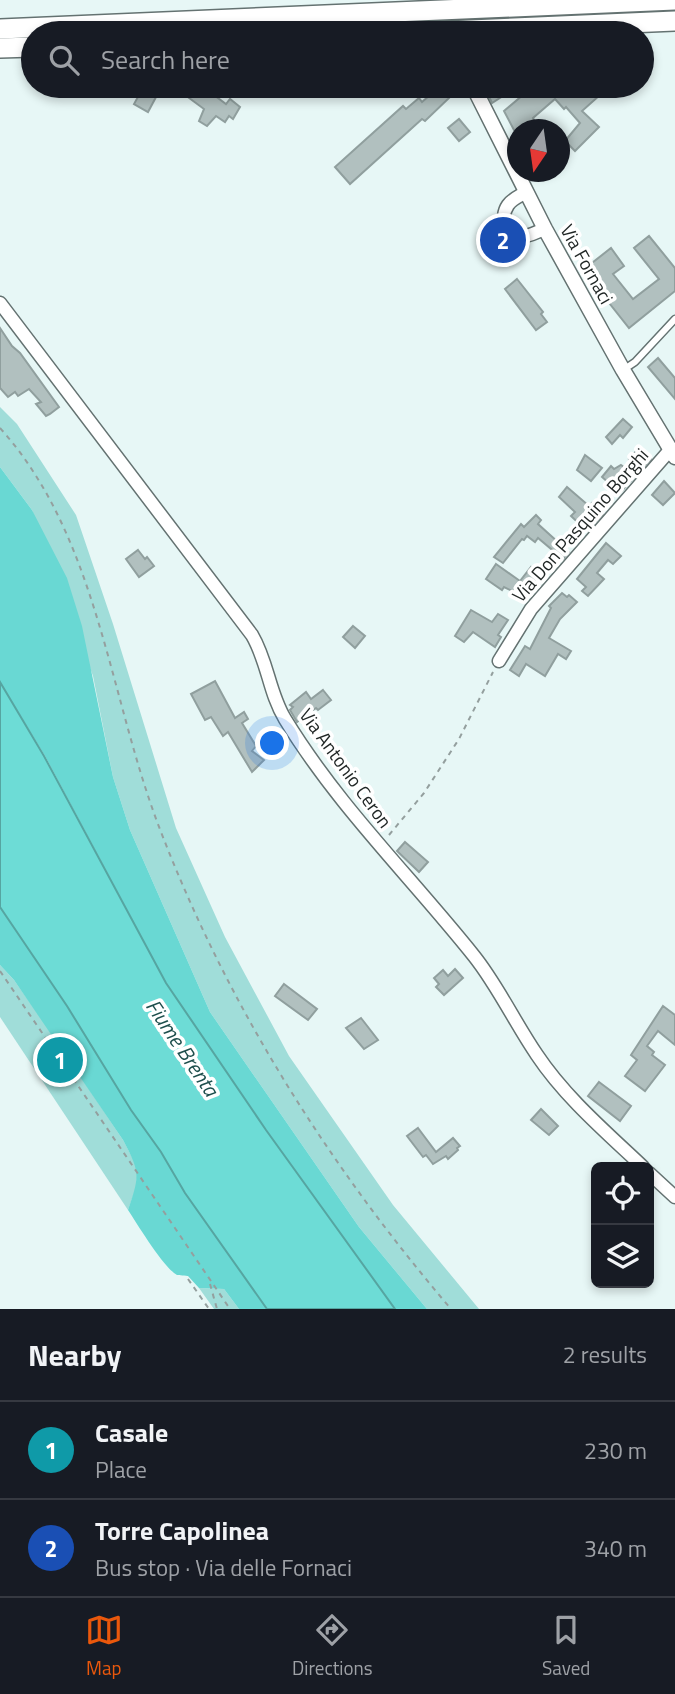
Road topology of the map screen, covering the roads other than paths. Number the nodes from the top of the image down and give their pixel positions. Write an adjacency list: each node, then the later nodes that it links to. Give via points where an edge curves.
1 (675, 0): 2 (highway)
2 (186, 21)
3 (675, 21): 4 (highway)
4 (654, 22)
5 (21, 28): 6 (highway)
6 (0, 29)
7 (21, 47): 8 (highway)
8 (0, 48)
9 (479, 98): 10 (street, Via Fornaci)
10 (526, 192): 11 (street, Via Fornaci); 11 (street, via 506,208 505,226 510,233 525,237)
11 (545, 229): 14 (street, Via Fornaci)
12 (0, 303): 17 (street, Via Antonio Ceron, via 252,635 284,718 329,786 480,964 552,1075)
13 (675, 319): 14 (lane)
14 (623, 370): 15 (street, Via Fornaci)
15 (673, 454): 16 (street, Via Don Pasquino Borghi, via 531,608)
16 (499, 661)
17 (638, 1162)
18 (654, 1178): 19 (street)
19 (675, 1197)

